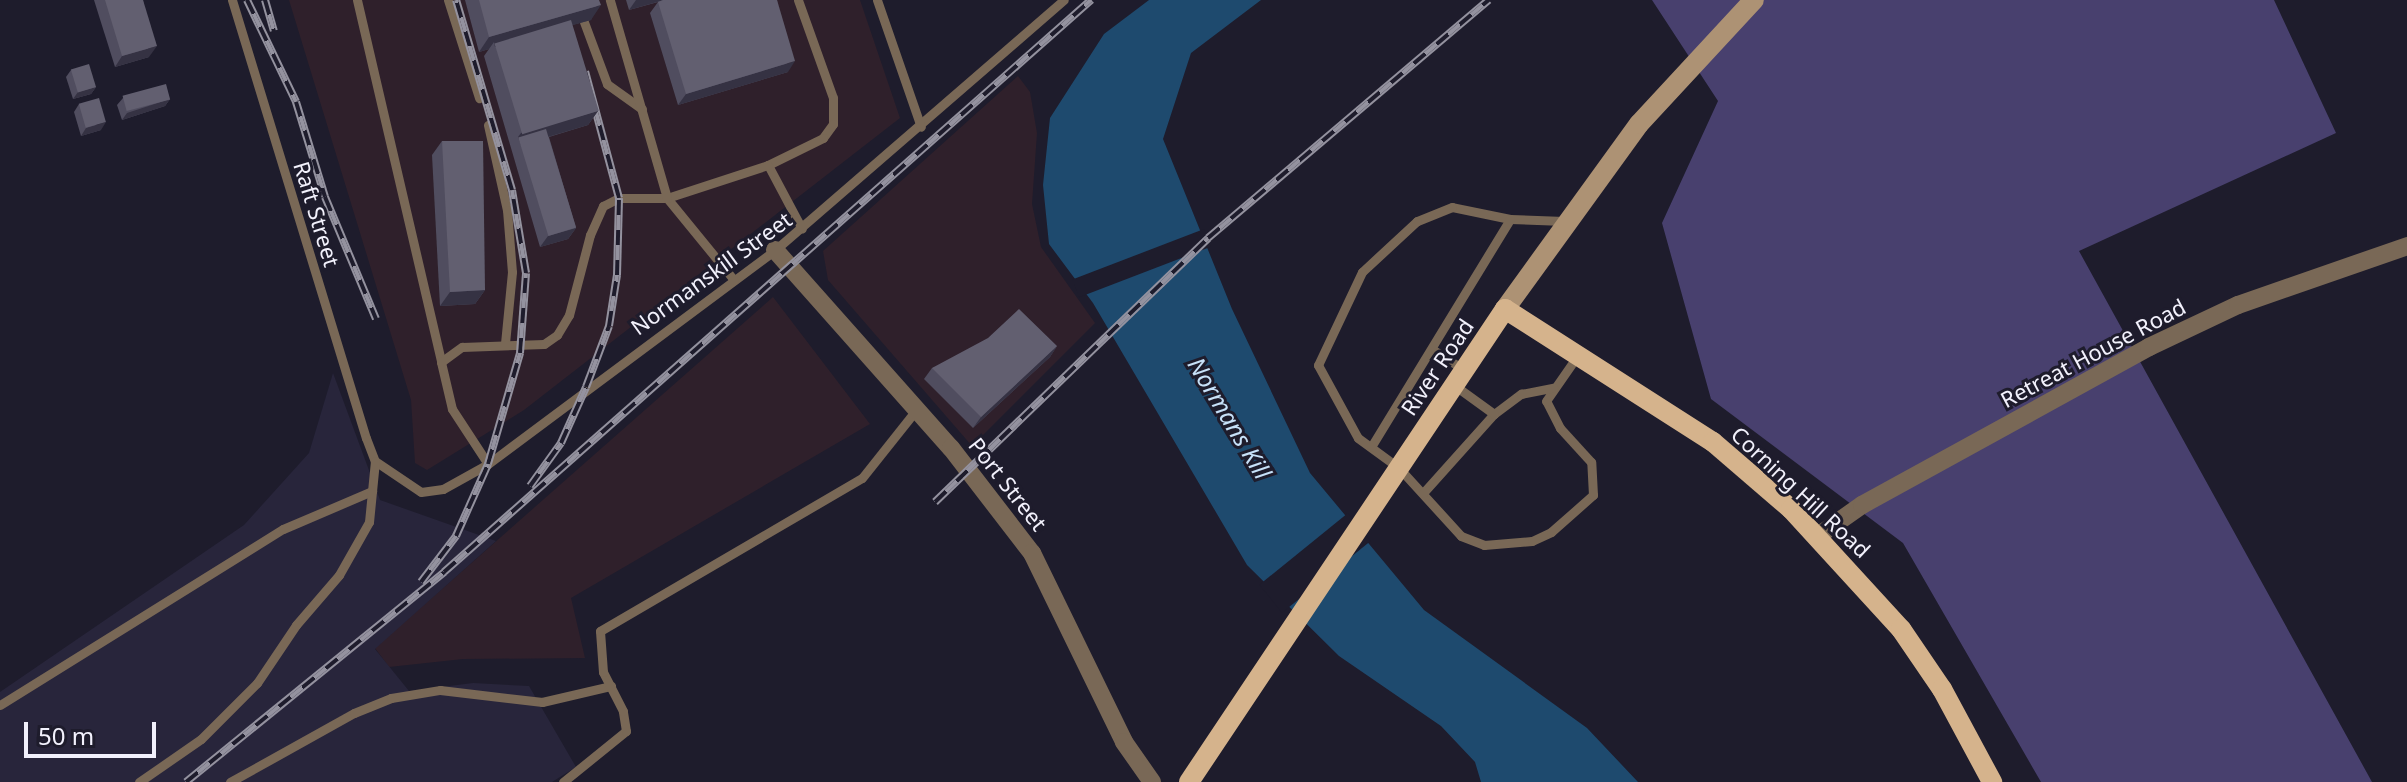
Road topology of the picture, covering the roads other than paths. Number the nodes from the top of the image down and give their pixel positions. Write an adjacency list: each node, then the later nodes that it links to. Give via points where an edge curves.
1 (232, 0): 32 (lane, Raft Street)
2 (357, 0): 26 (lane)
3 (448, 0): 10 (lane)
4 (610, 0): 11 (lane)
5 (798, 0): 14 (lane, via 833,98 833,124 823,138)
6 (877, 0): 13 (lane)
7 (1064, 0): 13 (lane, Normanskill Street)
8 (1754, 0): 17 (main road, River Road, via 1639,124)
9 (584, 22): 11 (lane, via 607,84)
10 (479, 98)
11 (642, 109): 15 (lane)
12 (488, 125): 23 (lane, via 507,210 511,256)
13 (921, 127): 18 (lane, Normanskill Street)
14 (768, 165): 15 (lane); 18 (lane)
15 (667, 198): 21 (lane); 23 (lane, via 619,198 603,206 569,315 557,335 544,344)
16 (1510, 219): 17 (lane); 24 (lane); 31 (lane, via 1452,207 1417,221 1362,272 1318,365 1358,438)
17 (1564, 221): 22 (main road, River Road)
18 (802, 229): 20 (lane, Normanskill Street)
19 (2407, 246): 37 (street, Retreat House Road, via 2238,305 2149,347 1862,505)
20 (775, 250): 21 (lane, Normanskill Street); 29 (street, Port Street)
21 (734, 280): 33 (lane, Normanskill Street)
22 (1505, 309): 25 (main road, Corning Hill Road); 27 (main road, River Road)
23 (505, 344): 26 (lane, via 462,347)
24 (1432, 349): 27 (lane); 31 (lane)
25 (1578, 355): 28 (lane); 37 (main road, Corning Hill Road, via 1713,442)
26 (441, 362): 33 (lane, via 452,409)
27 (1459, 378): 30 (lane); 34 (main road, River Road)
28 (1553, 388): 30 (lane, via 1521,394); 36 (lane, via 1548,410 1591,462 1595,480 1593,495 1551,532 1532,541 1471,543)
29 (916, 410): 38 (lane, via 862,478 600,631 603,672); 43 (street, Port Street, via 1032,553 1124,742)
30 (1494, 414): 36 (lane)
31 (1371, 447): 34 (lane)
32 (375, 461): 33 (lane, Normanskill Street, via 421,492 443,489); 35 (lane)
33 (488, 464)
34 (1399, 468): 36 (lane); 44 (main road, River Road)
35 (372, 491): 39 (lane, via 283,529); 40 (lane, via 369,522 339,575 296,625 257,683 201,739)
36 (1423, 493)
37 (1818, 536): 45 (main road, Corning Hill Road, via 1923,659)
38 (611, 686): 41 (lane, via 542,702 440,690 391,698); 42 (lane, via 626,731)
39 (0, 705)
40 (139, 782)
41 (230, 782)
42 (563, 782)
43 (1152, 782)
44 (1189, 782)
45 (1992, 782)

